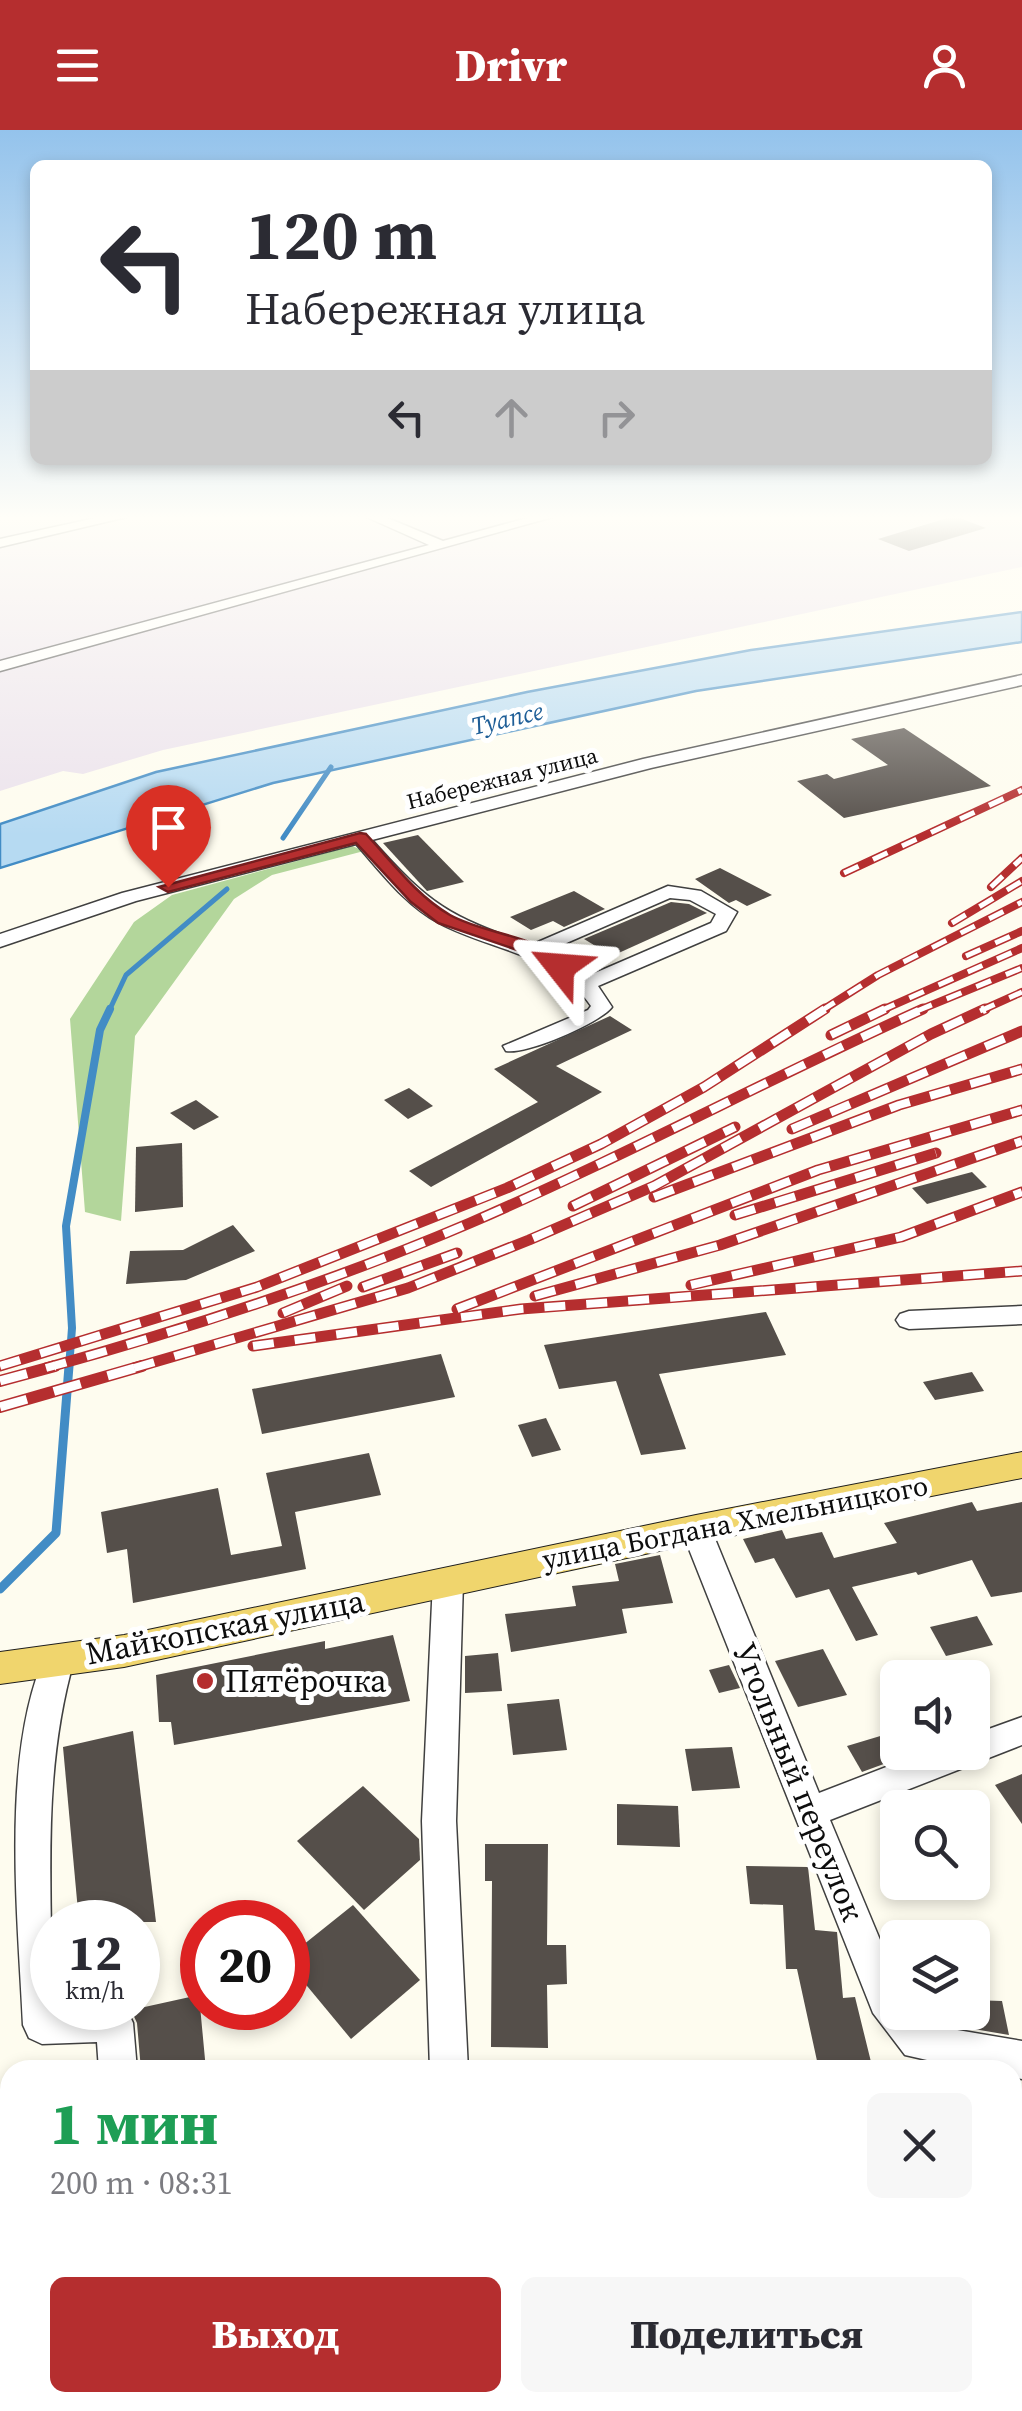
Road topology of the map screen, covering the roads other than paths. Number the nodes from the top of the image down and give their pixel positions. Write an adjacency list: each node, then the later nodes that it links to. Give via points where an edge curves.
1 (164, 621): 2 (street)
2 (0, 666)
3 (1022, 680): 4 (street, Набережная улица, via 649,763)
4 (360, 838): 5 (street, Набережная улица, via 129,897); 6 (street, via 444,919)
5 (0, 941)
6 (535, 950): 7 (street); 7 (street, via 668,892 694,895 727,912 719,926)
7 (586, 984): 8 (street, via 602,1007 595,1014)
8 (514, 1046)
9 (1022, 1315): 10 (street)
10 (910, 1320)
11 (1022, 1465): 12 (main road, улица Богдана Хмельницкого)
12 (696, 1529): 13 (main road, улица Богдана Хмельницкого); 19 (street, Угольный переулок)
13 (448, 1581): 14 (main road, Майкопская улица); 21 (street, via 439,1821)
14 (58, 1660): 15 (main road, Майкопская улица); 20 (street, via 38,1742 34,1807 42,2025 114,2023)
15 (0, 1668)
16 (1022, 1730): 17 (street)
17 (990, 1743)
18 (919, 1770): 19 (street)
19 (811, 1812): 22 (street, Угольный переулок, via 886,2000 918,2042)
20 (117, 2060)
21 (449, 2060)
22 (1022, 2060)

